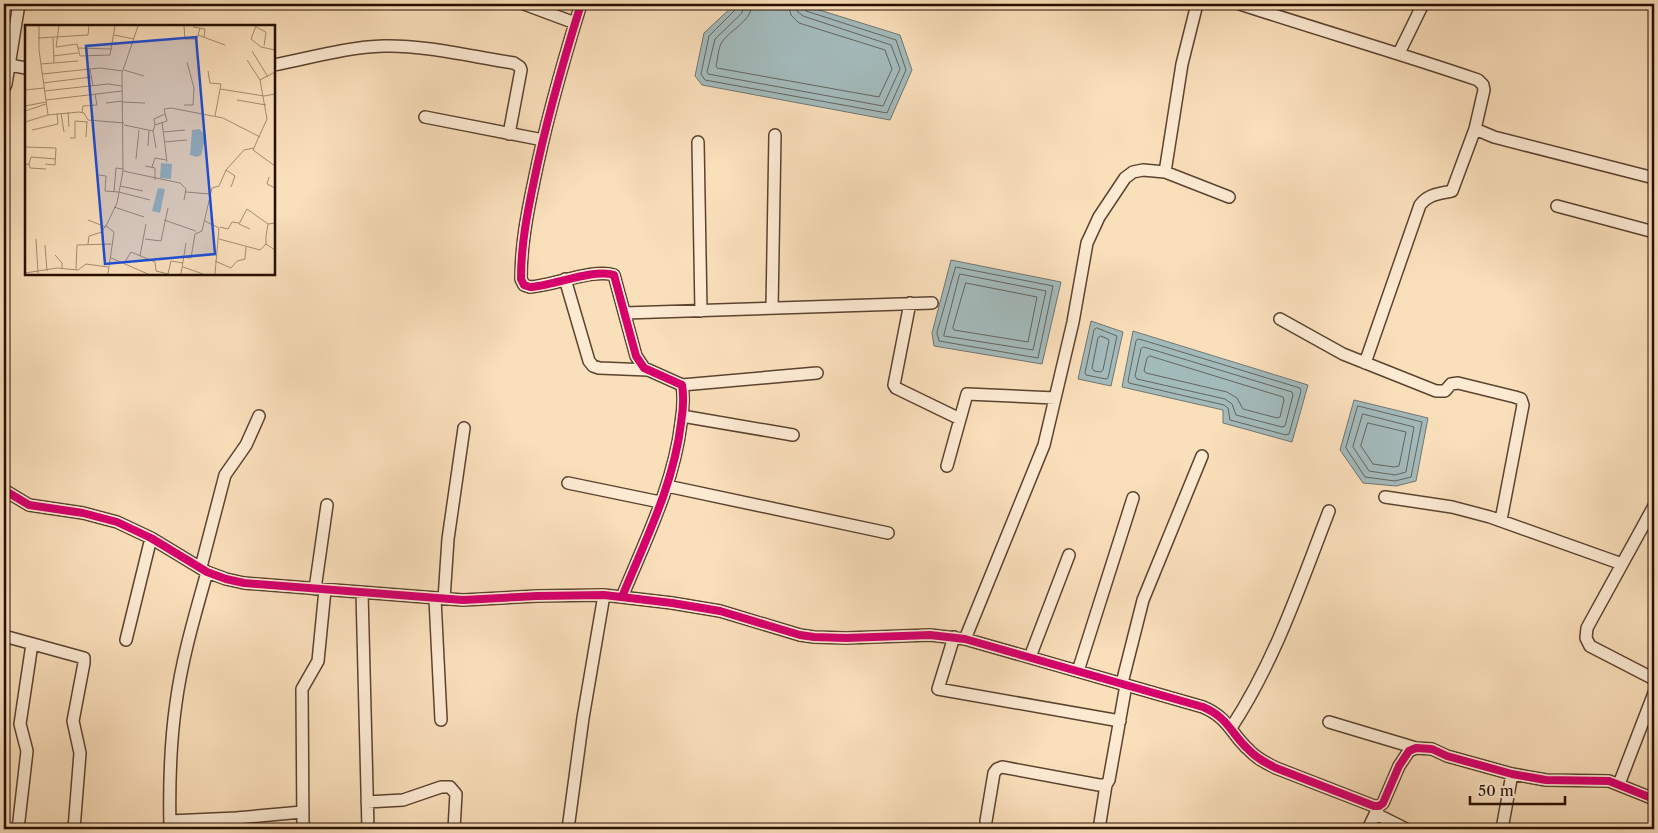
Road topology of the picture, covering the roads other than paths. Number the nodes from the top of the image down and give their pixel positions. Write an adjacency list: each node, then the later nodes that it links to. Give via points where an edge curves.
1 (20, 4): 8 (street)
2 (524, 4): 7 (street)
3 (581, 4): 7 (street)
4 (1197, 4): 20 (street, via 1182,64)
5 (1240, 4): 9 (street)
6 (1423, 4): 9 (street)
7 (575, 23): 18 (street)
8 (10, 25): 10 (street)
9 (1399, 53): 15 (street, via 1478,80 1483,85)
10 (9, 65): 12 (street); 13 (street)
11 (275, 65): 16 (street, via 383,46 514,63 521,70)
12 (25, 68)
13 (4, 88)
14 (425, 117): 16 (street)
15 (1474, 129): 21 (street); 32 (street, via 1452,191 1429,196 1420,205)
16 (510, 134): 18 (street)
17 (775, 134): 28 (street)
18 (542, 140): 25 (street, via 523,233 521,279 530,287)
19 (698, 142): 29 (street)
20 (1166, 172): 22 (street); 36 (street, via 1133,172 1125,178 1099,217 1087,243)
21 (1654, 178)
22 (1229, 197)
23 (1556, 206): 24 (street)
24 (1654, 232)
25 (565, 279): 30 (street, via 614,275); 33 (street, via 593,366)
26 (932, 303): 27 (street)
27 (910, 304): 28 (street); 39 (street, via 894,385)
28 (772, 308): 29 (street)
29 (701, 311): 30 (street)
30 (625, 313): 33 (street, via 636,356)
31 (1280, 319): 32 (street)
32 (1365, 363): 53 (street, via 1436,391 1445,391 1451,384 1458,383 1521,400 1523,405)
33 (648, 370): 35 (street)
34 (818, 373): 35 (street)
35 (682, 385): 38 (street)
36 (1055, 398): 39 (street, via 968,394); 65 (street, via 1040,457)
37 (259, 416): 58 (street, via 246,445 225,475)
38 (682, 416): 41 (street); 45 (street, via 675,462)
39 (960, 419): 43 (street)
40 (464, 428): 63 (street)
41 (794, 435)
42 (1202, 456): 71 (street, via 1143,600)
43 (947, 466)
44 (568, 483): 49 (street)
45 (667, 486): 49 (street); 54 (street)
46 (4, 490): 55 (street, via 29,505 106,518)
47 (1385, 497): 53 (street, via 1452,507)
48 (1133, 498): 69 (street)
49 (660, 502): 62 (street)
50 (327, 504): 59 (street)
51 (1654, 506): 57 (street)
52 (1329, 511): 76 (street, via 1278,644)
53 (1501, 520): 57 (street)
54 (888, 533)
55 (151, 538): 58 (street); 66 (street)
56 (1069, 555): 68 (street)
57 (1622, 564): 70 (street, via 1587,628 1586,638 1590,646)
58 (204, 569): 59 (street, via 244,583); 87 (street, via 176,702 171,744)
59 (320, 589): 60 (street); 84 (street, via 318,661 302,689)
60 (362, 592): 63 (street); 82 (street)
61 (604, 595): 62 (street); 63 (street); 93 (street)
62 (622, 597): 65 (street, via 720,611 814,637 890,635)
63 (439, 599): 73 (street)
64 (4, 636): 67 (street)
65 (960, 638): 68 (street); 74 (street, via 938,689)
66 (126, 640)
67 (32, 644): 88 (street, via 20,724 27,751); 89 (street, via 85,660 72,721 80,753)
68 (1030, 657): 69 (street)
69 (1078, 671): 71 (street)
70 (1654, 679)
71 (1124, 684): 74 (street); 76 (street, via 1214,711)
72 (1654, 694): 79 (street)
73 (441, 720)
74 (1120, 721): 80 (street)
75 (1329, 722): 77 (street)
76 (1232, 728): 83 (street, via 1248,750 1261,760)
77 (1416, 748): 78 (street, via 1432,749); 83 (street, via 1409,751 1402,761)
78 (1512, 774): 79 (street, via 1546,780); 97 (street)
79 (1619, 784): 81 (street)
80 (1106, 785): 85 (street, via 1002,767 994,772); 94 (street)
81 (1654, 799)
82 (367, 802): 91 (street); 92 (street, via 403,800 441,787 450,788 456,794)
83 (1377, 810): 95 (street); 96 (street)
84 (302, 812): 86 (street); 90 (street)
85 (986, 821)
86 (236, 823): 87 (street)
87 (170, 825)
88 (18, 829)
89 (74, 829)
90 (303, 829)
91 (368, 829)
92 (454, 829)
93 (568, 829)
94 (1099, 829)
95 (1368, 829)
96 (1406, 829)
97 (1502, 829)

